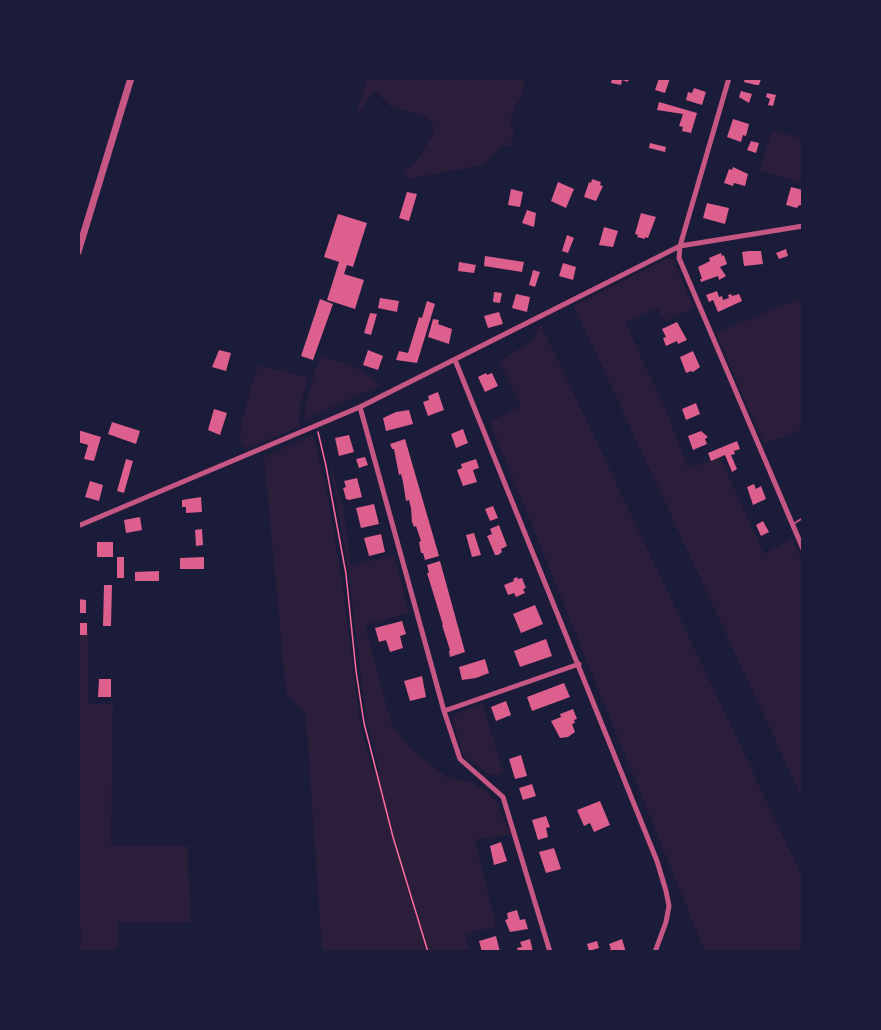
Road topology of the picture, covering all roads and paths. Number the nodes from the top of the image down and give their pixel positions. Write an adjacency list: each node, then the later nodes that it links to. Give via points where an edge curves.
1 (131, 78): 5 (street)
2 (729, 78): 4 (street)
3 (803, 225): 4 (street)
4 (680, 246): 6 (street); 10 (street, via 679,258)
5 (78, 252)
6 (455, 360): 7 (street); 13 (street)
7 (360, 407): 8 (street); 14 (street)
8 (316, 426): 11 (street); 15 (path, via 346,574 364,723 393,837)
9 (803, 518): 10 (lane)
10 (793, 525): 12 (street)
11 (78, 526)
12 (803, 549)
13 (579, 664): 14 (street); 17 (street, via 666,891 669,906)
14 (444, 711): 16 (street, via 460,759 503,797)
15 (429, 952)
16 (550, 952)
17 (655, 952)

